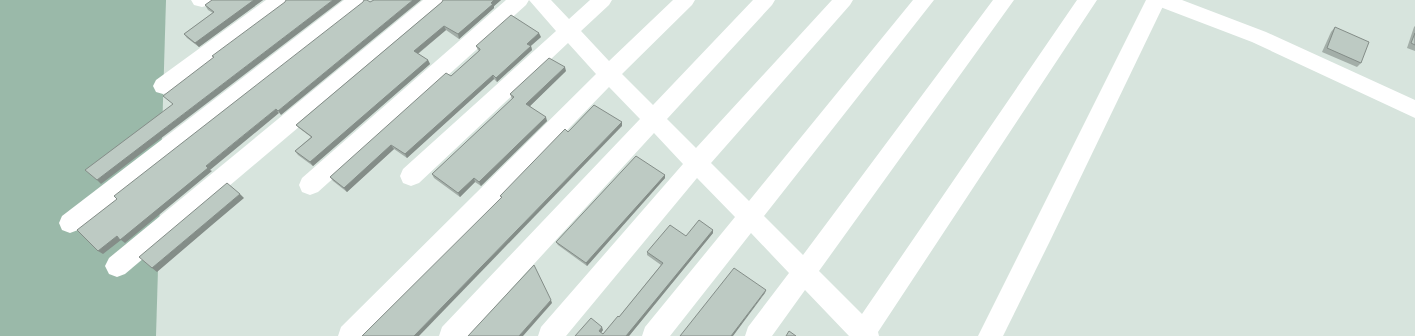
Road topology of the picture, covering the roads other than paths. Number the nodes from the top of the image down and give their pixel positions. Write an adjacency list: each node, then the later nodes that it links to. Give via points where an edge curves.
1 (280, 0): 17 (street)
2 (357, 0): 24 (street)
3 (436, 0): 25 (street)
4 (519, 0): 22 (street)
5 (539, 0): 15 (street)
6 (602, 0): 15 (street)
7 (685, 0): 16 (street)
8 (765, 0): 19 (street)
9 (843, 0): 20 (street)
10 (924, 0): 23 (street)
11 (1004, 0): 26 (street)
12 (1087, 0): 27 (street)
13 (1156, 0): 33 (street)
14 (1162, 0): 18 (street, via 1259,37)
15 (568, 31): 16 (street); 21 (street)
16 (609, 74): 19 (street); 28 (street)
17 (163, 86)
18 (1415, 109)
19 (653, 119): 20 (street); 29 (street)
20 (696, 163): 23 (street); 30 (street)
21 (411, 176)
22 (310, 185)
23 (749, 216): 26 (street); 31 (street)
24 (70, 223)
25 (117, 266)
26 (803, 271): 27 (street); 32 (street)
27 (864, 335)
28 (350, 336)
29 (451, 336)
30 (550, 336)
31 (654, 336)
32 (757, 336)
33 (990, 336)

